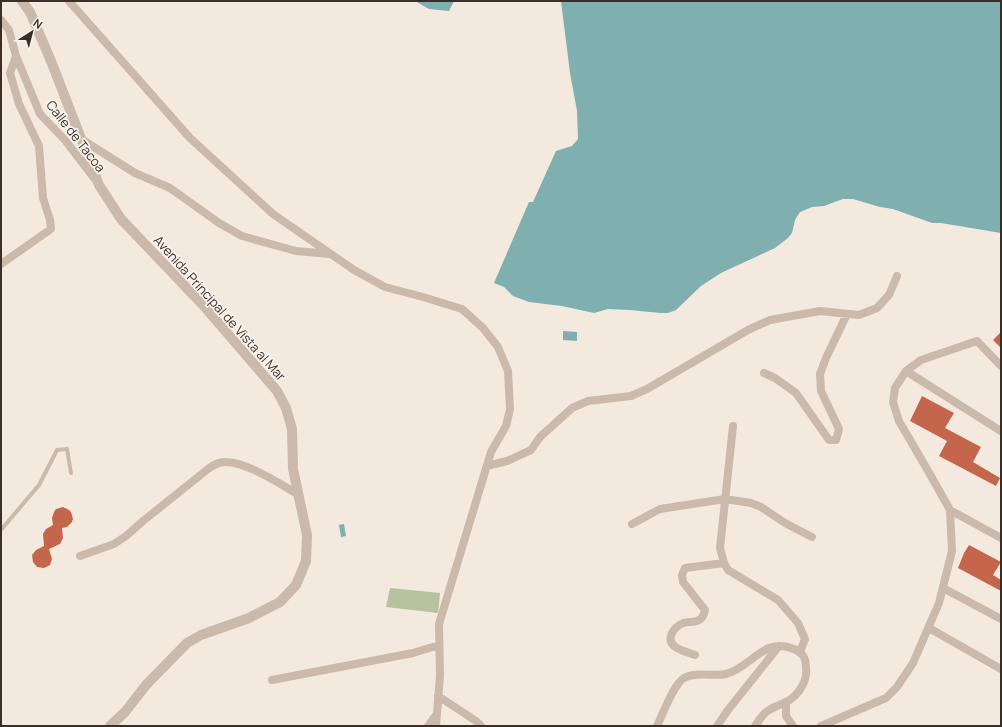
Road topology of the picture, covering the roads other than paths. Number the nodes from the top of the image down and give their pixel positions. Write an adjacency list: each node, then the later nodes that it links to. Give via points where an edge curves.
1 (22, 1): 5 (street, Avenida Principal de Vista al Mar, via 30,12 51,61)
2 (69, 1): 7 (street, via 190,138 273,214)
3 (1, 20): 4 (street, Calle de Tacoa, via 9,30)
4 (16, 56): 6 (street, Calle de Tacoa, via 40,114 65,140); 8 (street, via 10,73 19,104 39,146 43,198 51,229)
5 (81, 139): 6 (street, Avenida Principal de Vista al Mar); 7 (street, via 135,173 170,188 220,224 242,236 296,251)
6 (99, 185): 18 (street, Avenida Principal de Vista al Mar, via 121,219 203,305 277,391 286,408 292,429 293,469)
7 (330, 254): 16 (street, via 385,287 462,309 483,328 498,347 508,372 510,409 506,426 491,452)
8 (1, 264)
9 (897, 276): 10 (street, via 889,295 877,308 859,315)
10 (847, 314): 13 (street, via 820,374 821,391 839,429 836,440 829,440 796,393); 16 (street, via 820,311 770,320 748,330 647,389 631,396 588,401 572,408 540,437 531,450 507,461)
11 (1001, 366): 12 (street, via 977,341 921,360)
12 (906, 371): 15 (street); 20 (street, via 895,388 893,402 899,421)
13 (764, 373)
14 (733, 426): 19 (street)
15 (1001, 431)
16 (487, 466): 30 (street, via 439,624)
17 (71, 473): 22 (lane, via 67,449 57,450 39,486)
18 (299, 495): 25 (street, via 259,472 230,462 220,462 126,536 114,544); 39 (street, Avenida Principal de Vista al Mar, via 307,535 306,562 296,585 280,602 249,618 201,635 187,643)
19 (726, 499): 21 (street, via 660,509); 23 (street, via 762,508); 26 (street, via 720,548)
20 (950, 510): 24 (street); 27 (street, via 952,551)
21 (632, 524)
22 (1, 530)
23 (812, 537)
24 (1001, 538)
25 (80, 556)
26 (724, 563): 32 (street, via 728,570 778,600 798,623 805,639); 33 (street, via 685,568 682,575 682,582 705,610 704,617 683,623 674,629 671,642 677,649)
27 (943, 588): 28 (street); 29 (street, via 940,604)
28 (1001, 619)
29 (929, 628): 34 (street); 47 (street, via 913,663 886,698)
30 (439, 645): 35 (street); 36 (street)
31 (779, 646): 32 (street); 43 (street, via 772,646 740,668 726,674 684,678 676,687); 44 (street)
32 (800, 652): 37 (street, via 806,660 807,674 799,690)
33 (695, 655)
34 (1001, 669)
35 (272, 680)
36 (438, 696): 38 (street); 42 (street)
37 (786, 703): 45 (street, via 767,710); 46 (street, via 786,716)
38 (436, 715): 40 (street); 41 (street)
39 (110, 726)
40 (428, 726)
41 (436, 726)
42 (481, 726)
43 (657, 726)
44 (717, 726)
45 (755, 726)
46 (793, 726)
47 (821, 726)

